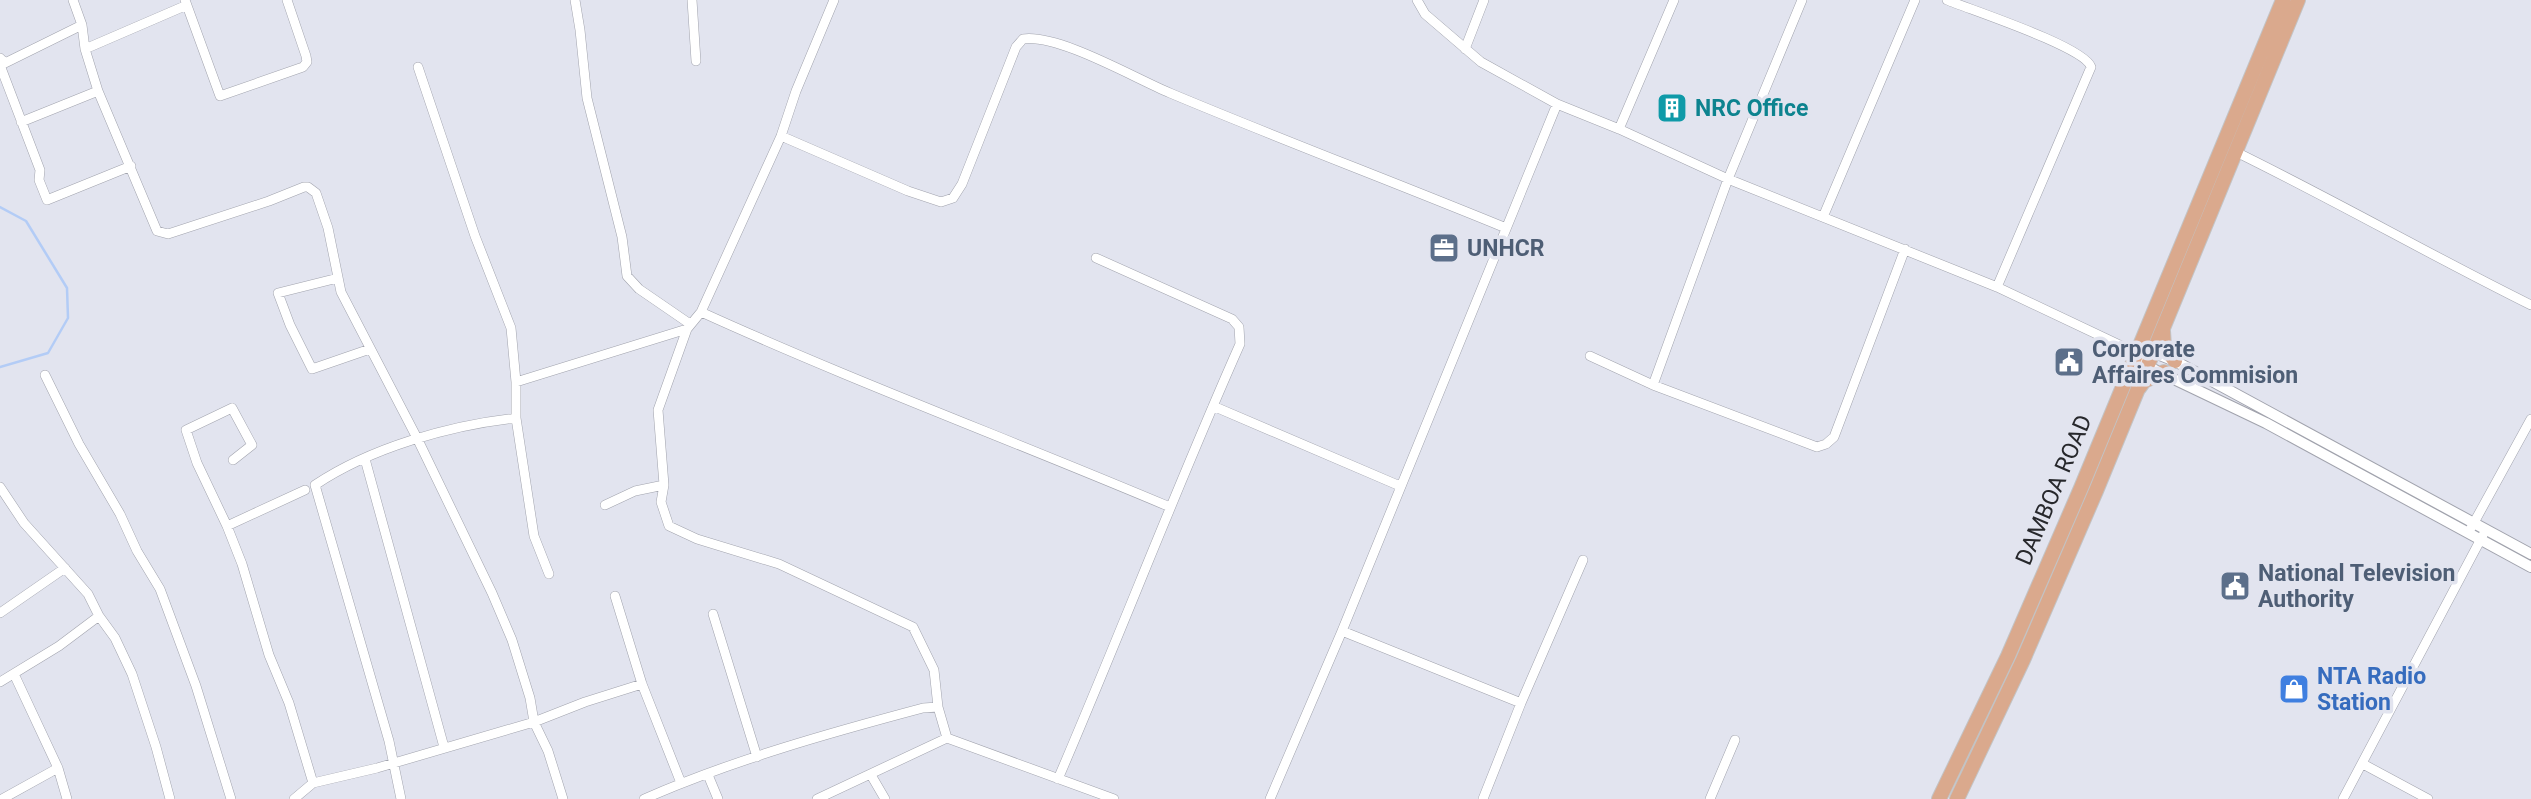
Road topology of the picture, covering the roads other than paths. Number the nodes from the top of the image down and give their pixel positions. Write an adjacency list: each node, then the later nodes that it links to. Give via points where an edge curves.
1 (73, 0): 15 (street)
2 (287, 0): 14 (street, via 307,62 220,96)
3 (575, 0): 40 (street, via 586,98 622,237 627,276)
4 (692, 0): 19 (street)
5 (834, 0): 28 (street)
6 (1418, 0): 17 (street, via 1425,14)
7 (1484, 0): 17 (street)
8 (1674, 0): 27 (street)
9 (1802, 0): 31 (street)
10 (1915, 0): 32 (street)
11 (1947, 0): 37 (street, via 2060,43 2081,54 2091,67)
12 (2283, 0): 43 (main road, DAMBOA ROAD)
13 (2298, 0): 29 (main road, DAMBOA ROAD)
14 (186, 2): 16 (street)
15 (82, 25): 16 (street); 18 (street, via 5,63)
16 (85, 49): 22 (street)
17 (1465, 49): 25 (street)
18 (0, 58)
19 (696, 61)
20 (0, 65): 23 (street)
21 (418, 67): 48 (street, via 511,328)
22 (98, 91): 26 (street); 30 (street)
23 (11, 94): 24 (street); 26 (street)
24 (0, 99)
25 (1557, 104): 27 (street); 33 (street)
26 (22, 122): 30 (street, via 47,200)
27 (1619, 130): 31 (street)
28 (781, 136): 33 (street, via 908,191 940,202 953,198 1016,47 1023,38 1036,37); 39 (street)
29 (2236, 152): 38 (street); 41 (main road, DAMBOA ROAD)
30 (131, 166): 36 (street, via 157,231 168,234 308,187 316,193 328,228)
31 (1728, 179): 32 (street); 49 (street)
32 (1823, 217): 34 (street)
33 (1506, 228): 58 (street)
34 (1905, 249): 37 (street); 49 (street, via 1834,437 1826,444 1817,447)
35 (1096, 258): 51 (street, via 1232,319 1239,327 1240,344)
36 (338, 278): 42 (street); 42 (street, via 278,293 290,325 312,369)
37 (1997, 287): 43 (street)
38 (2531, 305)
39 (701, 312): 40 (street); 62 (street)
40 (689, 326): 48 (street); 57 (street, via 658,410)
41 (2164, 326): 43 (main road, DAMBOA ROAD); 45 (main road, via 2164,346)
42 (370, 349): 54 (street)
43 (2139, 354): 45 (street); 46 (street); 50 (main road, DAMBOA ROAD); 112 (main road, DAMBOA ROAD, via 2008,656)
44 (1590, 356): 49 (street)
45 (2175, 361): 63 (street)
46 (2164, 372): 50 (main road, via 2144,381); 66 (street)
47 (45, 375): 100 (street, via 160,589)
48 (516, 382): 52 (street)
49 (1653, 385)
50 (2134, 394): 113 (main road, DAMBOA ROAD, via 2028,648)
51 (1213, 406): 58 (street); 62 (street)
52 (516, 418): 54 (street); 72 (street, via 534,536)
53 (2531, 419): 63 (street)
54 (417, 438): 55 (street); 83 (street, via 512,640)
55 (365, 459): 86 (street); 88 (street, via 315,485)
56 (233, 460): 64 (street, via 253,445 232,408 186,430)
57 (664, 485): 61 (street, via 635,491); 82 (street, via 661,502 669,526 779,564 913,627 934,670)
58 (1400, 486): 77 (street)
59 (0, 487): 71 (street, via 24,523)
60 (305, 490): 64 (street)
61 (605, 505)
62 (1170, 507): 93 (street)
63 (2474, 523): 65 (street); 66 (street)
64 (227, 526): 94 (street)
65 (2486, 529): 67 (street); 68 (street)
66 (2467, 534): 67 (street)
67 (2480, 540): 70 (street); 89 (street)
68 (2531, 554)
69 (1583, 560): 81 (street)
70 (2531, 567)
71 (65, 568): 74 (street); 76 (street, via 88,594)
72 (549, 574)
73 (615, 596): 80 (street)
74 (0, 613)
75 (713, 614): 87 (street)
76 (99, 616): 78 (street); 99 (street, via 132,674)
77 (1342, 631): 81 (street); 109 (street)
78 (14, 674): 79 (street); 90 (street)
79 (0, 682)
80 (642, 684): 83 (street); 95 (street)
81 (1521, 703): 110 (street)
82 (938, 707): 84 (street); 87 (street)
83 (534, 722): 86 (street); 103 (street)
84 (947, 738): 92 (street); 93 (street)
85 (1735, 740): 111 (street)
86 (444, 747): 88 (street)
87 (757, 757): 91 (street)
88 (393, 762): 94 (street); 102 (street)
89 (2363, 764): 114 (street); 115 (street)
90 (58, 768): 97 (street); 98 (street)
91 (708, 775): 95 (street); 105 (street)
92 (871, 775): 106 (street); 107 (street)
93 (1058, 779): 96 (street)
94 (313, 783): 101 (street)
95 (681, 783): 104 (street)
96 (1102, 797): 108 (street)
97 (2, 799)
98 (67, 799)
99 (170, 799)
100 (231, 799)
101 (294, 799)
102 (401, 799)
103 (563, 799)
104 (644, 799)
105 (718, 799)
106 (817, 799)
107 (884, 799)
108 (1115, 799)
109 (1270, 799)
110 (1483, 799)
111 (1710, 799)
112 (1940, 799)
113 (1957, 799)
114 (2343, 799)
115 (2428, 799)

